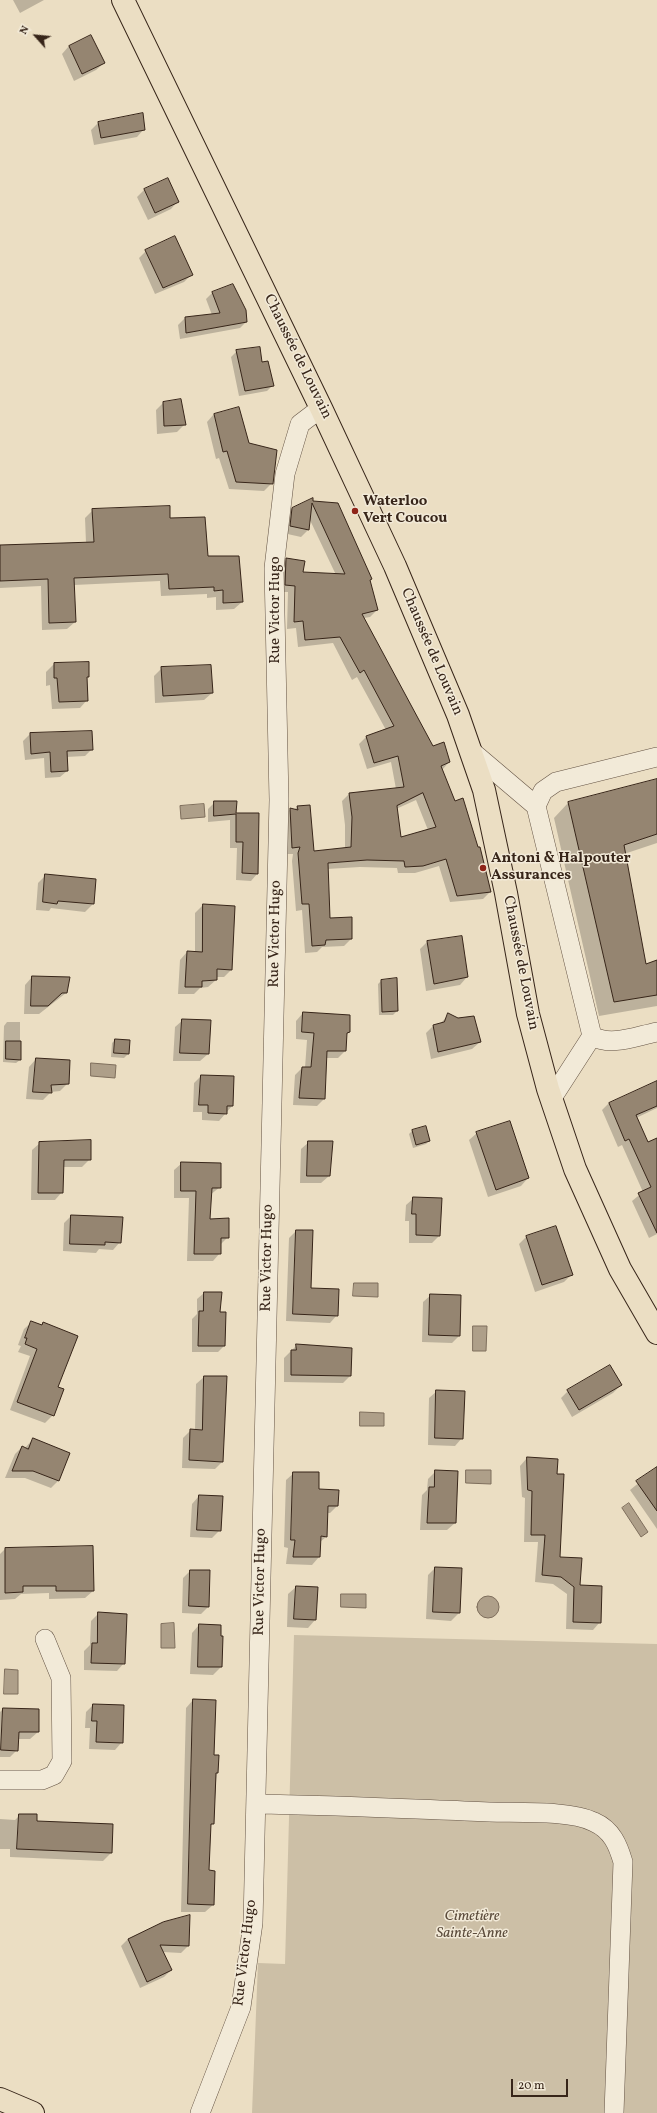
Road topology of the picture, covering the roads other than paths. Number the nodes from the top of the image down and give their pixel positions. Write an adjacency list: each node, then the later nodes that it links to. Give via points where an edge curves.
1 (123, 0): 2 (main road, Chaussée de Louvain)
2 (321, 408): 3 (main road, Chaussée de Louvain, via 395,566 458,715); 12 (street, Rue Victor Hugo, via 300,424 285,474 274,568 279,800)
3 (470, 750): 5 (street); 8 (main road, Chaussée de Louvain, via 484,790 528,1014)
4 (657, 757): 5 (street, via 556,782 544,791)
5 (536, 806): 7 (street)
6 (657, 1032): 7 (street, via 610,1042 600,1041)
7 (592, 1036): 8 (street)
8 (552, 1098): 9 (main road, Chaussée de Louvain, via 576,1169 620,1270)
9 (657, 1333)
10 (44, 1639): 11 (street, via 61,1678 62,1761 54,1775 42,1780)
11 (0, 1780)
12 (256, 1804): 14 (street, Rue Victor Hugo, via 253,1922 241,2007); 16 (street, via 576,1816 603,1827 618,1844 623,1862)
13 (0, 2099): 15 (main road)
14 (200, 2112)
15 (33, 2113)
16 (614, 2113)

